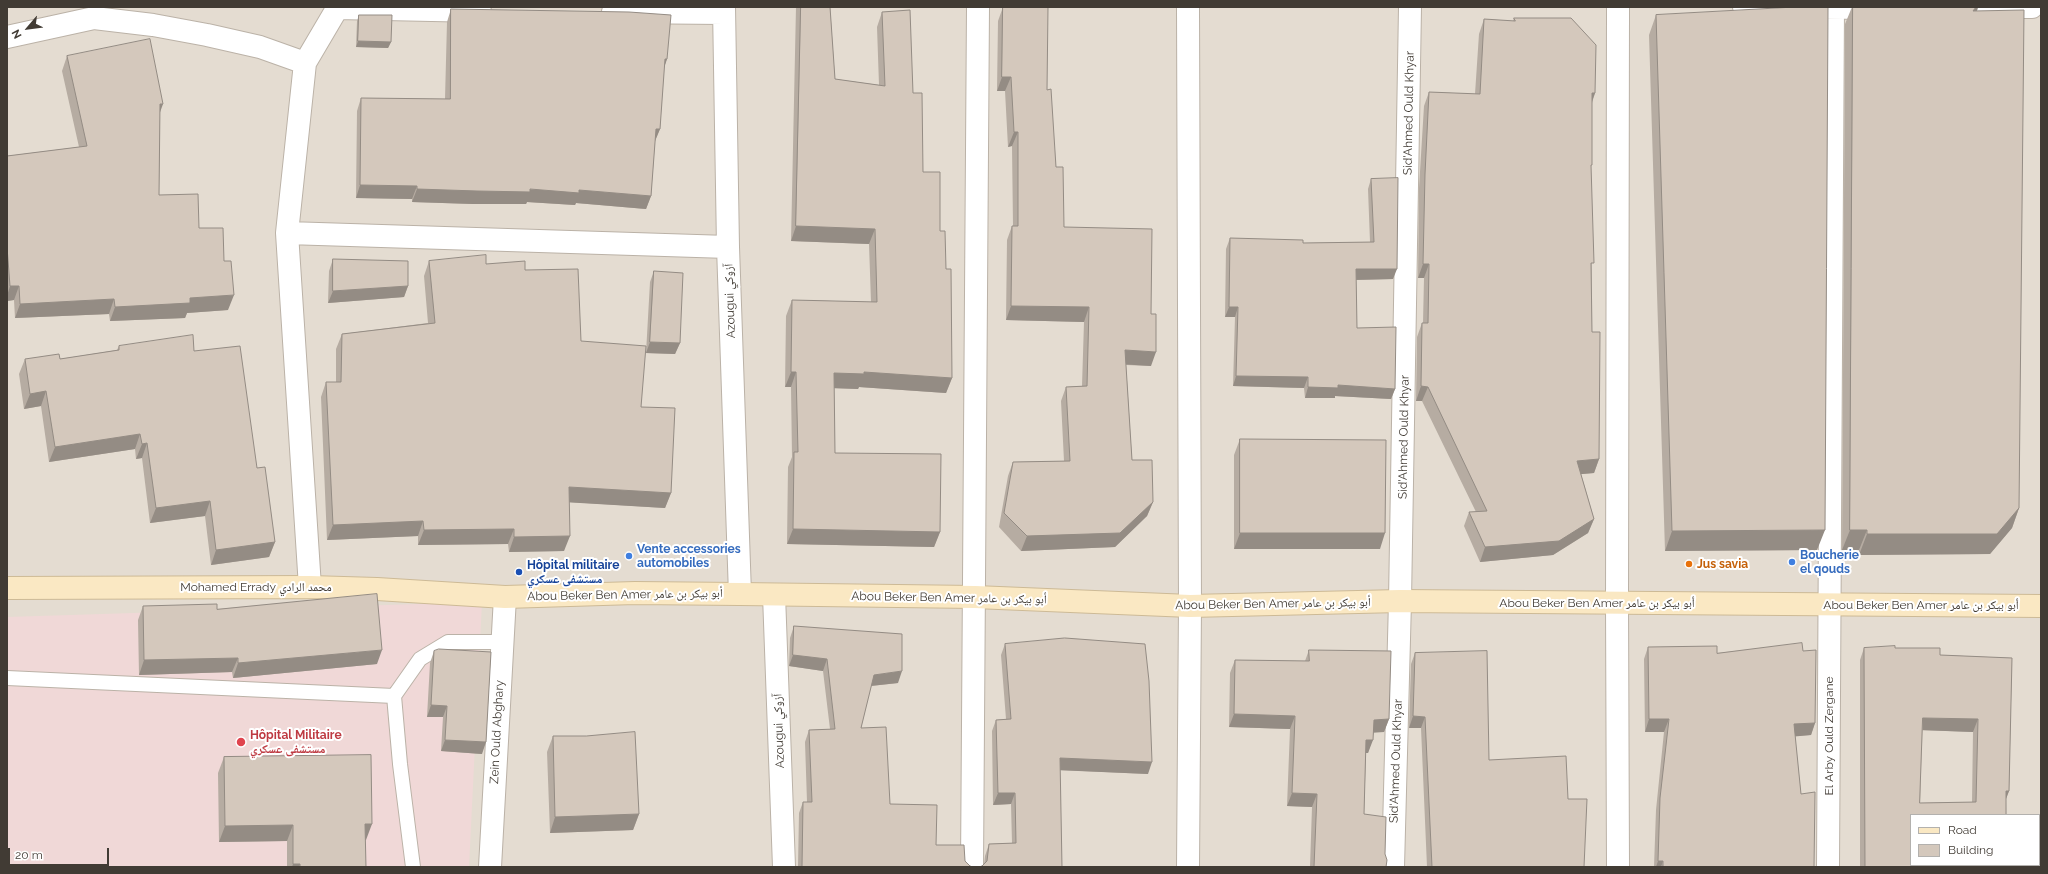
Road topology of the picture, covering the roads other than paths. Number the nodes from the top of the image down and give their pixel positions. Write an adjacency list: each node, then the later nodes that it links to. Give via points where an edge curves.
1 (338, 7): 12 (street); 16 (street)
2 (978, 7): 24 (street)
3 (1188, 7): 28 (street)
4 (1410, 7): 25 (street, Sid'Ahmed Ould Khyar)
5 (1618, 7): 26 (street)
6 (1744, 7): 7 (street)
7 (1833, 7): 9 (street); 27 (street, El Arby Ould Zergane)
8 (2032, 7): 10 (street)
9 (1904, 8)
10 (1928, 8)
11 (724, 10): 13 (street); 18 (street, Azougui آزوكي)
12 (496, 11)
13 (592, 12)
14 (96, 13): 15 (street); 16 (street, via 260,47)
15 (7, 37)
16 (305, 63): 17 (street)
17 (287, 233): 18 (street); 19 (street)
18 (728, 247): 21 (street, Azougui آزوكي)
19 (310, 587): 20 (street, Mohamed Errady محمد الرادي); 23 (street, Mohamed Errady محمد الرادي)
20 (7, 588)
21 (740, 594): 22 (street, Abou Beker Ben Amer أبو بيكر بن عامر); 23 (street, Abou Beker Ben Amer أبو بيكر بن عامر, via 634,593)
22 (774, 595): 24 (street, Abou Beker Ben Amer أبو بيكر بن عامر); 35 (street, Azougui آزوكي)
23 (505, 597): 30 (street, Zein Ould Abghary)
24 (975, 597): 28 (street, Abou Beker Ben Amer أبو بيكر بن عامر); 36 (street)
25 (1400, 601): 26 (street, Abou Beker Ben Amer أبو بيكر بن عامر); 28 (street, Abou Beker Ben Amer أبو بيكر بن عامر); 38 (street, Sid'Ahmed Ould Khyar)
26 (1617, 604): 27 (street, Abou Beker Ben Amer أبو بيكر بن عامر); 39 (street)
27 (1828, 605): 29 (street, Abou Beker Ben Amer أبو بيكر بن عامر); 40 (street, El Arby Ould Zergane)
28 (1190, 606): 37 (street)
29 (2041, 606)
30 (502, 642): 32 (lane, via 448,642 420,659); 34 (street, Zein Ould Abghary)
31 (7, 678): 32 (lane)
32 (394, 696): 33 (lane)
33 (413, 867)
34 (490, 867)
35 (784, 867)
36 (972, 867)
37 (1188, 867)
38 (1393, 867)
39 (1618, 867)
40 (1828, 867)

